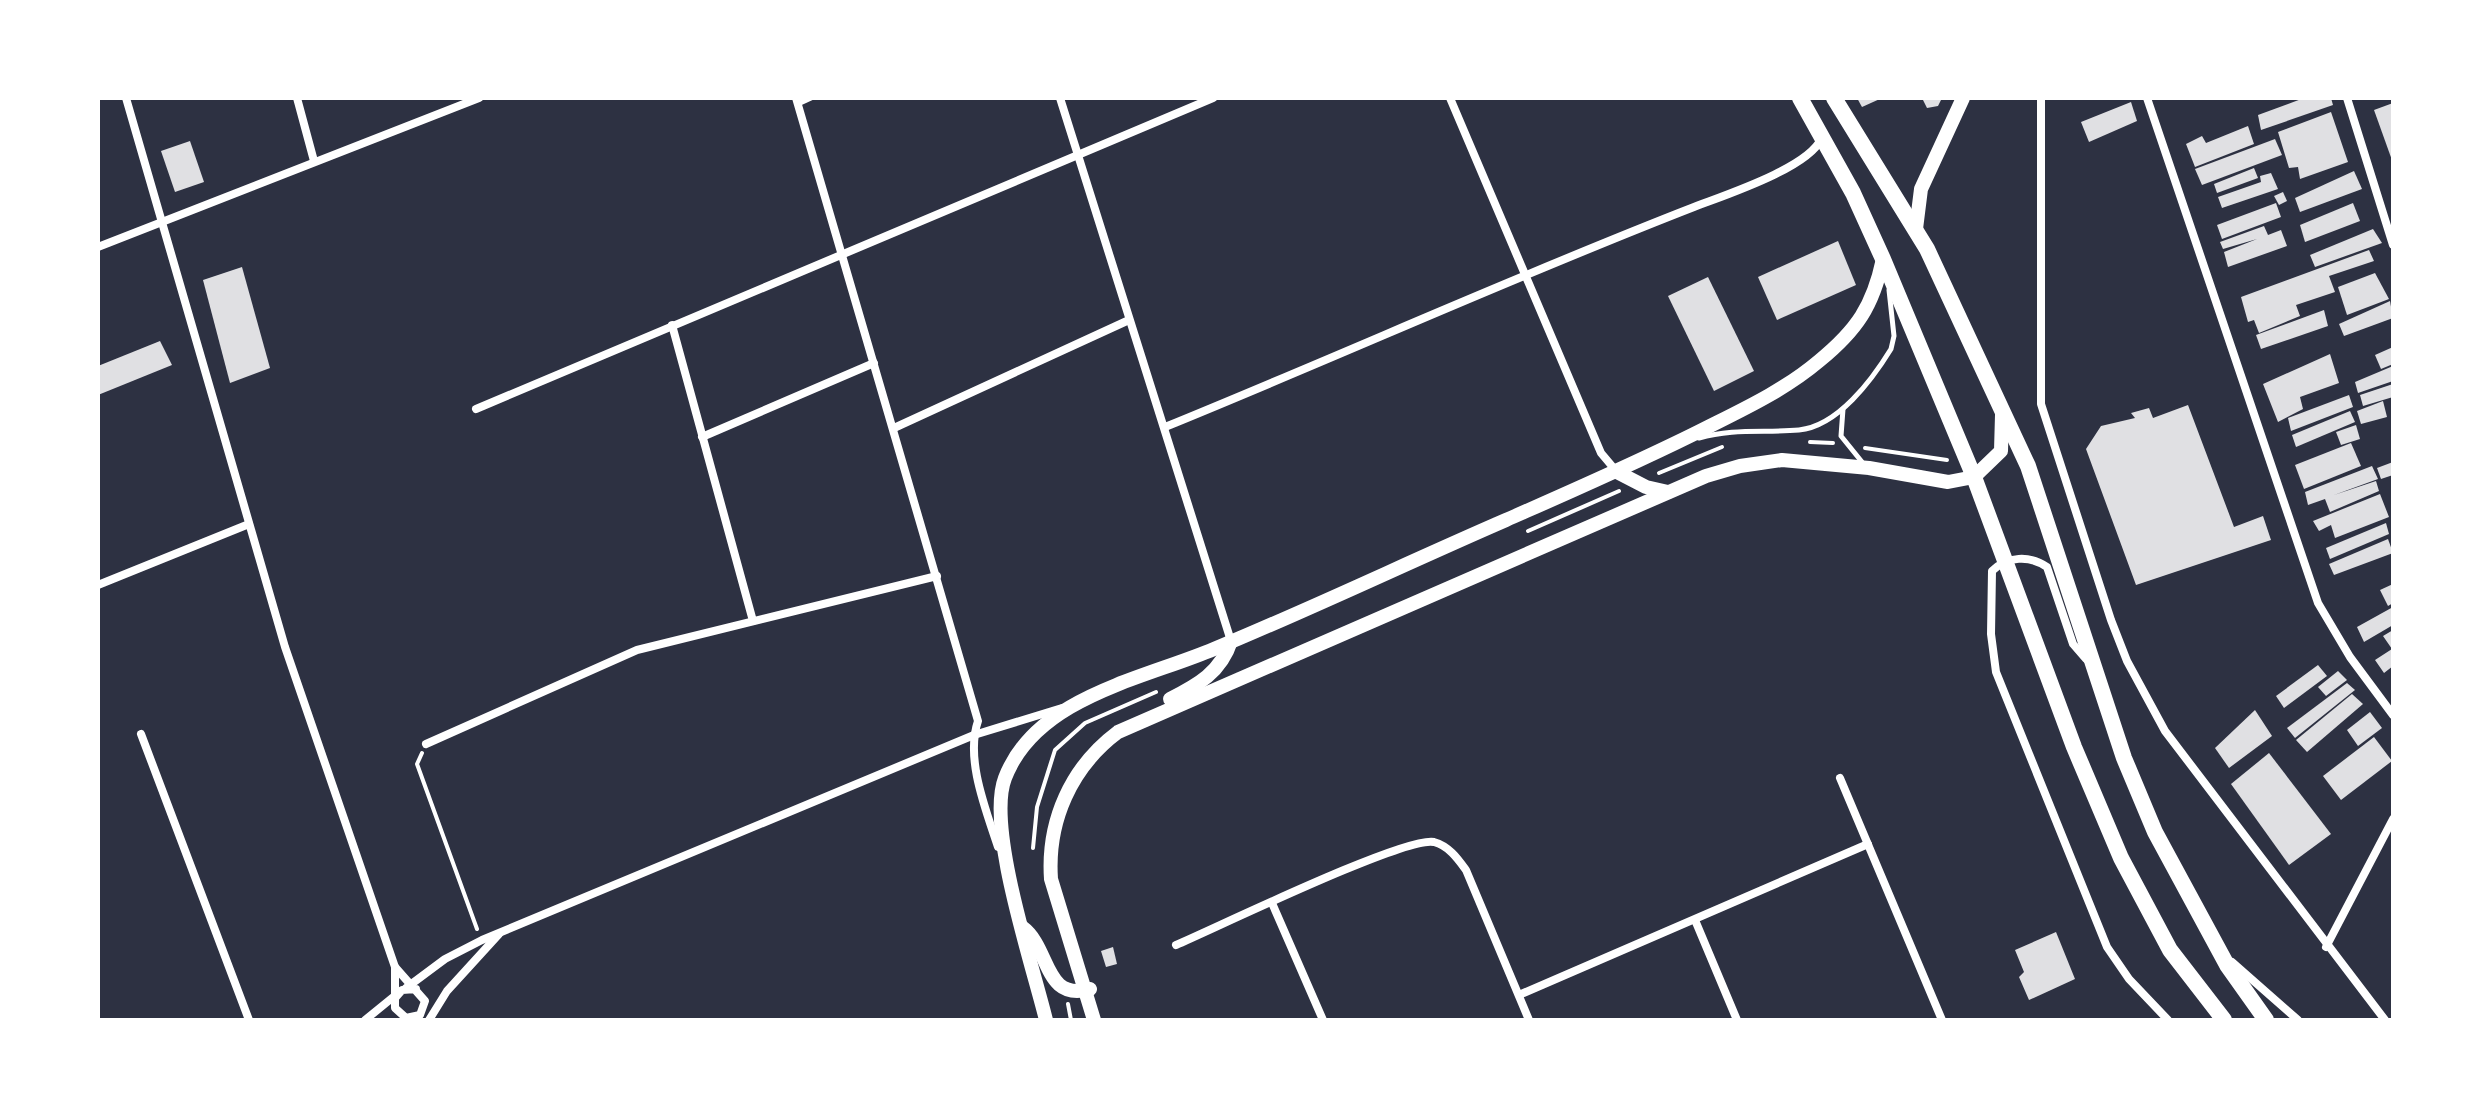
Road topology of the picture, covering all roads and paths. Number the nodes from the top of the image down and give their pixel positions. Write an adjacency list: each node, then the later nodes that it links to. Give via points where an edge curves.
1 (126, 98): 18 (street)
2 (297, 98): 17 (street)
3 (479, 98): 17 (street)
4 (811, 98): 14 (lane)
5 (1060, 98): 16 (street)
6 (1213, 98): 16 (street)
7 (1450, 98): 24 (street)
8 (1800, 98): 15 (main road)
9 (1834, 98): 19 (main road)
10 (1963, 98): 19 (main road, via 1921,189)
11 (2041, 98): 63 (street, via 2041,404 2053,448 2127,661 2165,731)
12 (2147, 98): 47 (street, via 2318,603)
13 (2347, 98): 20 (street)
14 (797, 101): 22 (street)
15 (1820, 131): 23 (main road); 24 (street, via 1818,146 1806,159)
16 (1076, 155): 22 (street); 25 (street)
17 (314, 161): 18 (street)
18 (162, 222): 21 (street); 39 (street)
19 (1916, 229): 28 (main road)
20 (2393, 245)
21 (98, 247)
22 (843, 253): 26 (street); 27 (street)
23 (1883, 259): 29 (lane, via 1893,313 1891,349); 34 (main road, via 1868,310 1821,360 1757,403); 37 (main road)
24 (1525, 273): 31 (street); 36 (street, via 1601,453)
25 (1129, 320): 31 (street); 32 (street)
26 (672, 325): 30 (street); 33 (street)
27 (874, 363): 32 (street); 33 (street)
28 (2001, 407): 37 (main road, via 2001,451); 45 (main road, via 2028,466)
29 (1843, 408): 34 (lane, via 1799,430 1743,430); 35 (lane, via 1841,436)
30 (476, 409)
31 (1165, 427): 44 (street)
32 (894, 428): 41 (street)
33 (702, 437): 43 (street)
34 (1671, 446): 36 (main road)
35 (1869, 468): 37 (main road, via 1948,482); 38 (main road, via 1782,460 1740,466)
36 (1617, 472): 38 (main road); 44 (main road)
37 (1974, 477): 40 (main road)
38 (1668, 492): 48 (main road)
39 (249, 524): 42 (street); 64 (street, via 285,647)
40 (2006, 561): 45 (street, via 2029,559 2047,567 2073,644); 80 (street, via 1992,571 1989,583 1991,634 2003,690 2107,947); 81 (main road, via 2121,858 2170,950)
41 (937, 576): 43 (street); 50 (street, via 978,721)
42 (98, 585)
43 (753, 621): 51 (street, via 637,650)
44 (1231, 641): 46 (main road); 48 (main road, via 1210,676 1156,706)
45 (2094, 667): 59 (main road, via 2155,832)
46 (1076, 704): 50 (street); 55 (main road, via 1034,733 1004,780 1001,804)
47 (2392, 714)
48 (1139, 723): 66 (main road, via 1097,749 1066,794 1052,837 1051,879)
49 (141, 734): 70 (street)
50 (974, 735): 55 (street, via 981,788); 60 (street)
51 (426, 744): 61 (path, via 417,764)
52 (1840, 778): 54 (street)
53 (2392, 822): 63 (street)
54 (1868, 844): 57 (street); 79 (street)
55 (1009, 878): 58 (main road)
56 (1272, 903): 62 (street); 67 (street, via 1394,849 1434,842 1455,854 1466,870); 76 (street)
57 (1695, 920): 67 (street); 78 (street)
58 (1022, 927): 66 (main road, via 1039,943 1056,983); 74 (main road)
59 (2205, 927): 82 (main road); 83 (street, via 2232,962)
60 (500, 932): 61 (street); 73 (street, via 447,991)
61 (482, 940): 65 (street, via 445,959)
62 (1176, 945)
63 (2326, 947): 84 (street)
64 (395, 967): 65 (street); 65 (street)
65 (404, 992): 68 (street, via 423,996); 69 (street, via 395,1008); 71 (street)
66 (1088, 993): 75 (main road)
67 (1519, 995): 77 (street)
68 (424, 1006): 69 (street, via 415,1017); 72 (street)
69 (403, 1018)
70 (249, 1020)
71 (365, 1020)
72 (422, 1020)
73 (429, 1020)
74 (1046, 1020)
75 (1094, 1020)
76 (1323, 1020)
77 (1529, 1020)
78 (1737, 1020)
79 (1942, 1020)
80 (2168, 1020)
81 (2224, 1020)
82 (2266, 1020)
83 (2298, 1020)
84 (2385, 1020)

